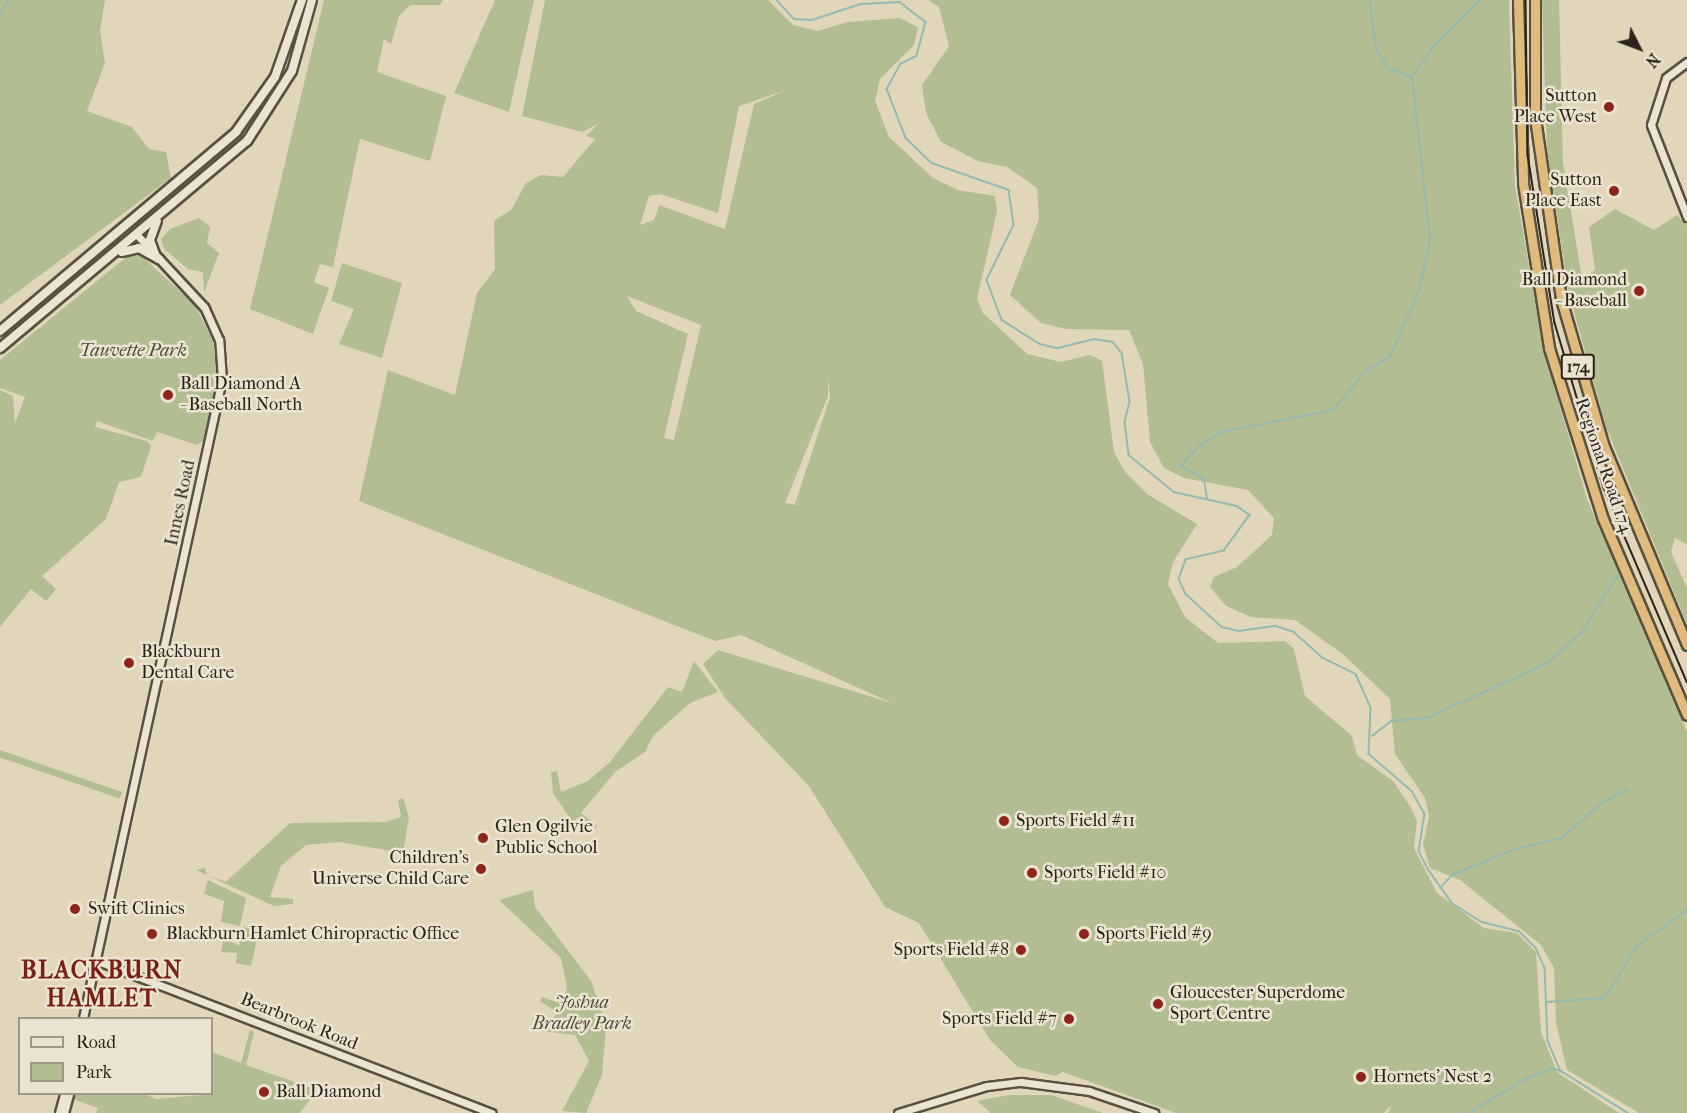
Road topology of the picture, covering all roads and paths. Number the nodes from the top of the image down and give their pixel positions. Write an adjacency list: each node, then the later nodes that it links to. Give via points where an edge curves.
1 (302, 0): 8 (main road, via 278,69 246,121)
2 (311, 0): 7 (main road, via 292,71 260,126)
3 (1518, 0): 15 (highway, Regional Road 174 / 174, via 1520,151 1547,337 1602,519)
4 (1534, 0): 14 (highway, Regional Road 174 / 174, via 1537,136 1561,299 1603,444)
5 (1687, 62): 6 (street, via 1666,78 1651,125)
6 (1687, 217)
7 (157, 220): 9 (main road); 11 (main road, via 150,240)
8 (129, 226): 9 (main road, Innes Road); 12 (main road)
9 (138, 236): 10 (main road); 11 (street, Innes Road)
10 (115, 255): 11 (main road, via 139,248); 13 (main road)
11 (157, 256): 16 (street, Innes Road, via 215,327 222,379)
12 (0, 331)
13 (0, 348)
14 (1687, 645)
15 (1687, 715)
16 (95, 960): 17 (street, Innes Road); 22 (street, Bearbrook Road)
17 (83, 1017)
18 (64, 1095): 20 (street)
19 (69, 1095): 21 (street)
20 (59, 1113)
21 (64, 1113)
22 (491, 1113)
23 (898, 1113): 24 (street, via 987,1086 1021,1082 1089,1091)
24 (1154, 1113)

